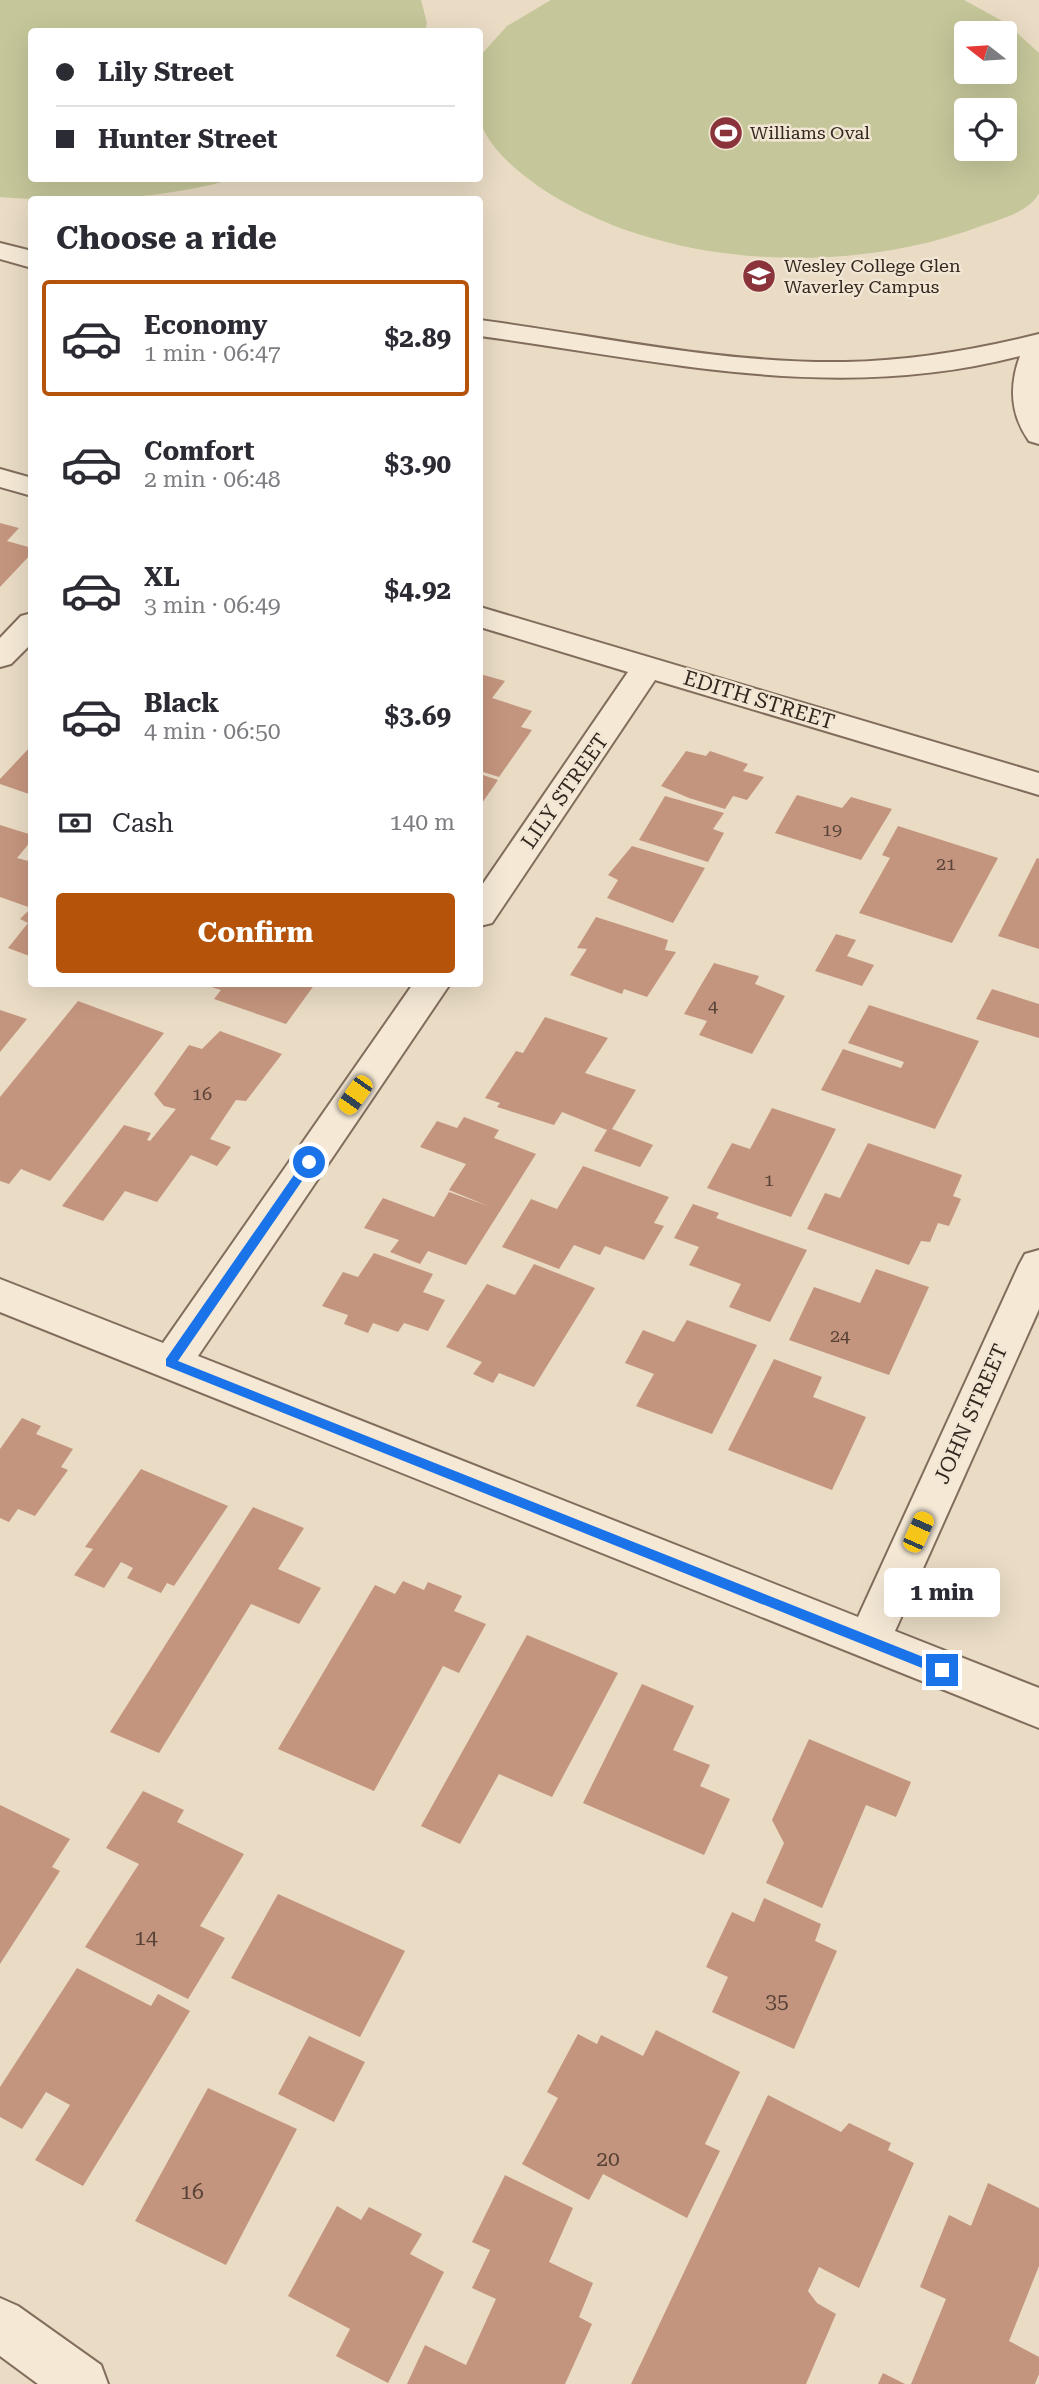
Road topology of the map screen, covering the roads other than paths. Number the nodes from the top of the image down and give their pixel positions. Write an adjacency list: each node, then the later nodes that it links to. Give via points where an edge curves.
1 (0, 251): 2 (street)
2 (28, 259)
3 (483, 328): 4 (street, via 727,365 871,371)
4 (1039, 343): 5 (street, via 1027,369 1025,395)
5 (1039, 435)
6 (0, 478): 7 (street)
7 (28, 486)
8 (483, 618): 11 (street, EDITH STREET)
9 (28, 627): 10 (street)
10 (0, 657)
11 (648, 666): 12 (street, EDITH STREET); 13 (street, LILY STREET)
12 (1039, 784)
13 (483, 910)
14 (430, 987): 17 (street)
15 (1039, 1265): 18 (street, JOHN STREET)
16 (0, 1295): 17 (street)
17 (170, 1363): 18 (street)
18 (869, 1641): 19 (street)
19 (1039, 1708)
20 (0, 2324): 21 (street)
21 (82, 2384)

